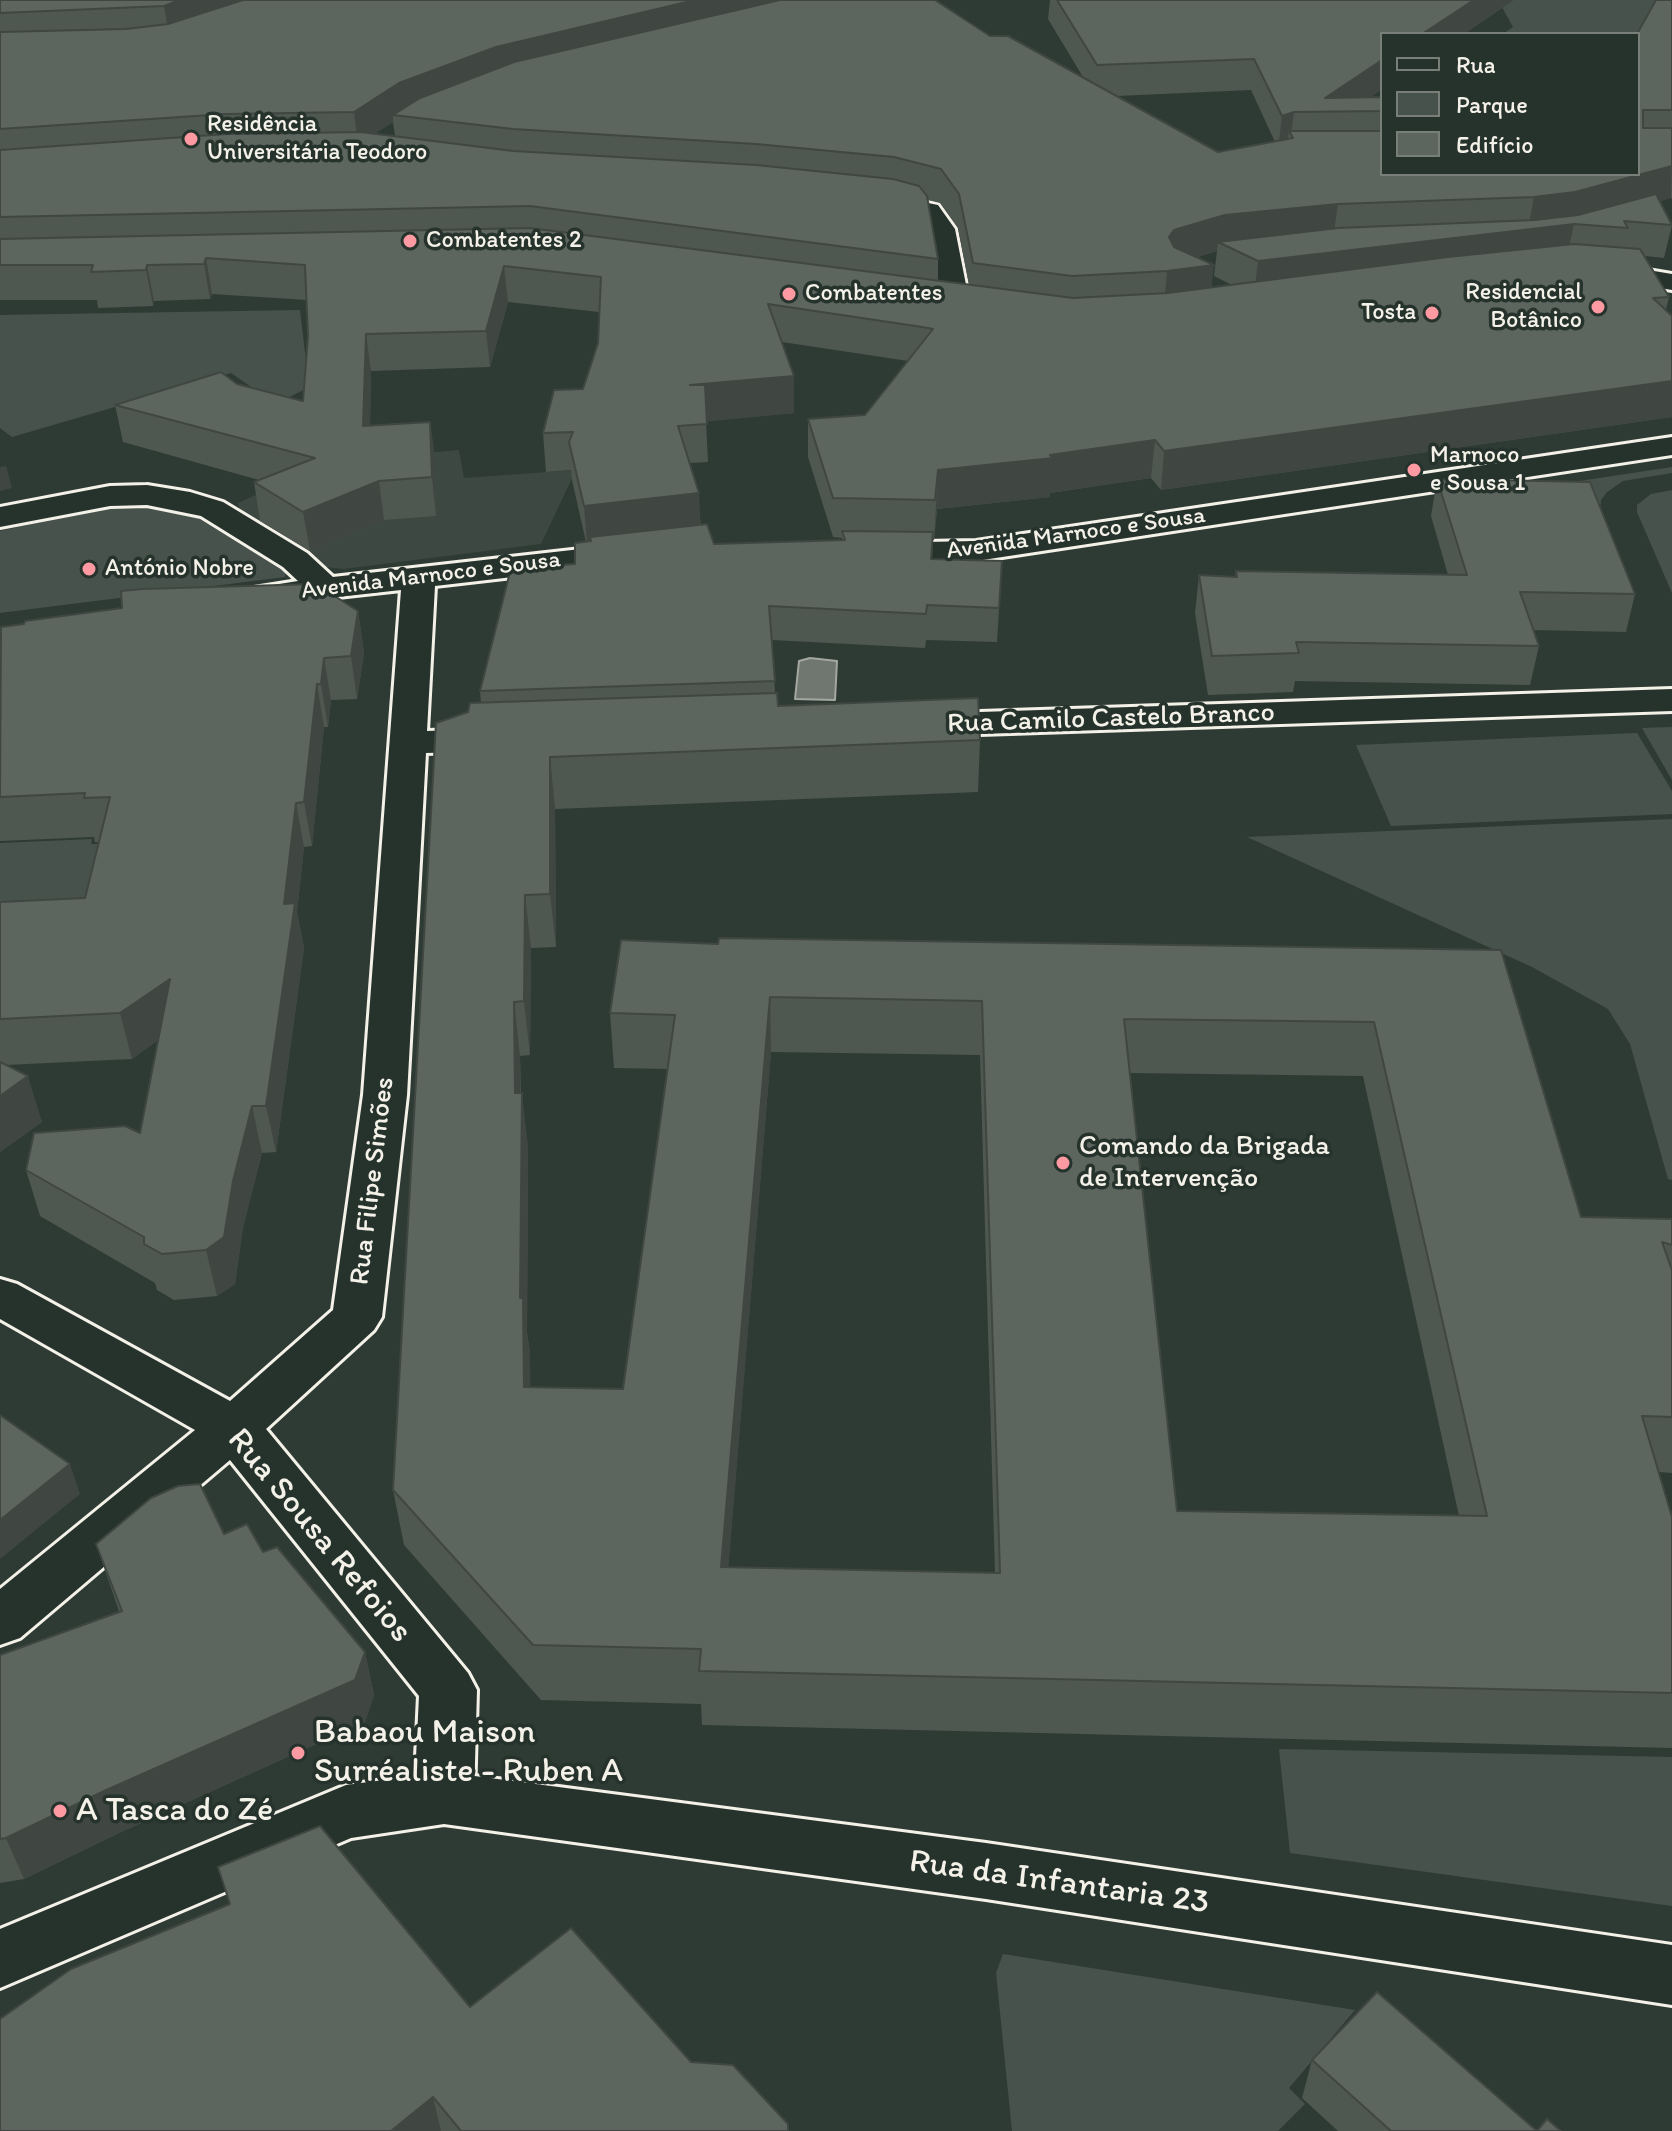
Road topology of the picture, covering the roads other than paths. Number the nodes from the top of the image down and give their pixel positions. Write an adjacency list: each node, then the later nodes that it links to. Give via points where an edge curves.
1 (848, 197): 3 (street, via 929,211 942,229 970,312)
2 (1672, 282): 4 (street, via 1633,273 1578,274 1633,289)
3 (927, 305)
4 (1672, 309)
5 (1672, 446): 8 (street, Avenida Marnoco e Sousa, via 976,551)
6 (0, 517): 10 (street, via 110,496 190,502 212,509 295,560)
7 (662, 549): 9 (street, Avenida Marnoco e Sousa)
8 (842, 551)
9 (419, 577): 10 (street, Avenida Marnoco e Sousa); 15 (street, Rua Filipe Simões)
10 (325, 588): 11 (street, Avenida Marnoco e Sousa)
11 (228, 600)
12 (1672, 700): 13 (street, Rua Camilo Castelo Branco)
13 (880, 726)
14 (532, 738): 15 (street)
15 (406, 743): 17 (street, Rua Filipe Simões, via 385,1095 357,1317)
16 (0, 1297): 17 (street, Rua Sousa Refoios)
17 (234, 1427): 18 (street, Rua Filipe Simões); 19 (street, Rua Sousa Refoios, via 448,1690)
18 (0, 1622)
19 (444, 1798): 20 (street, Rua da Infantaria 23, via 346,1812); 21 (street, Rua da Infantaria 23, via 986,1871)
20 (0, 1958)
21 (1672, 1975)

